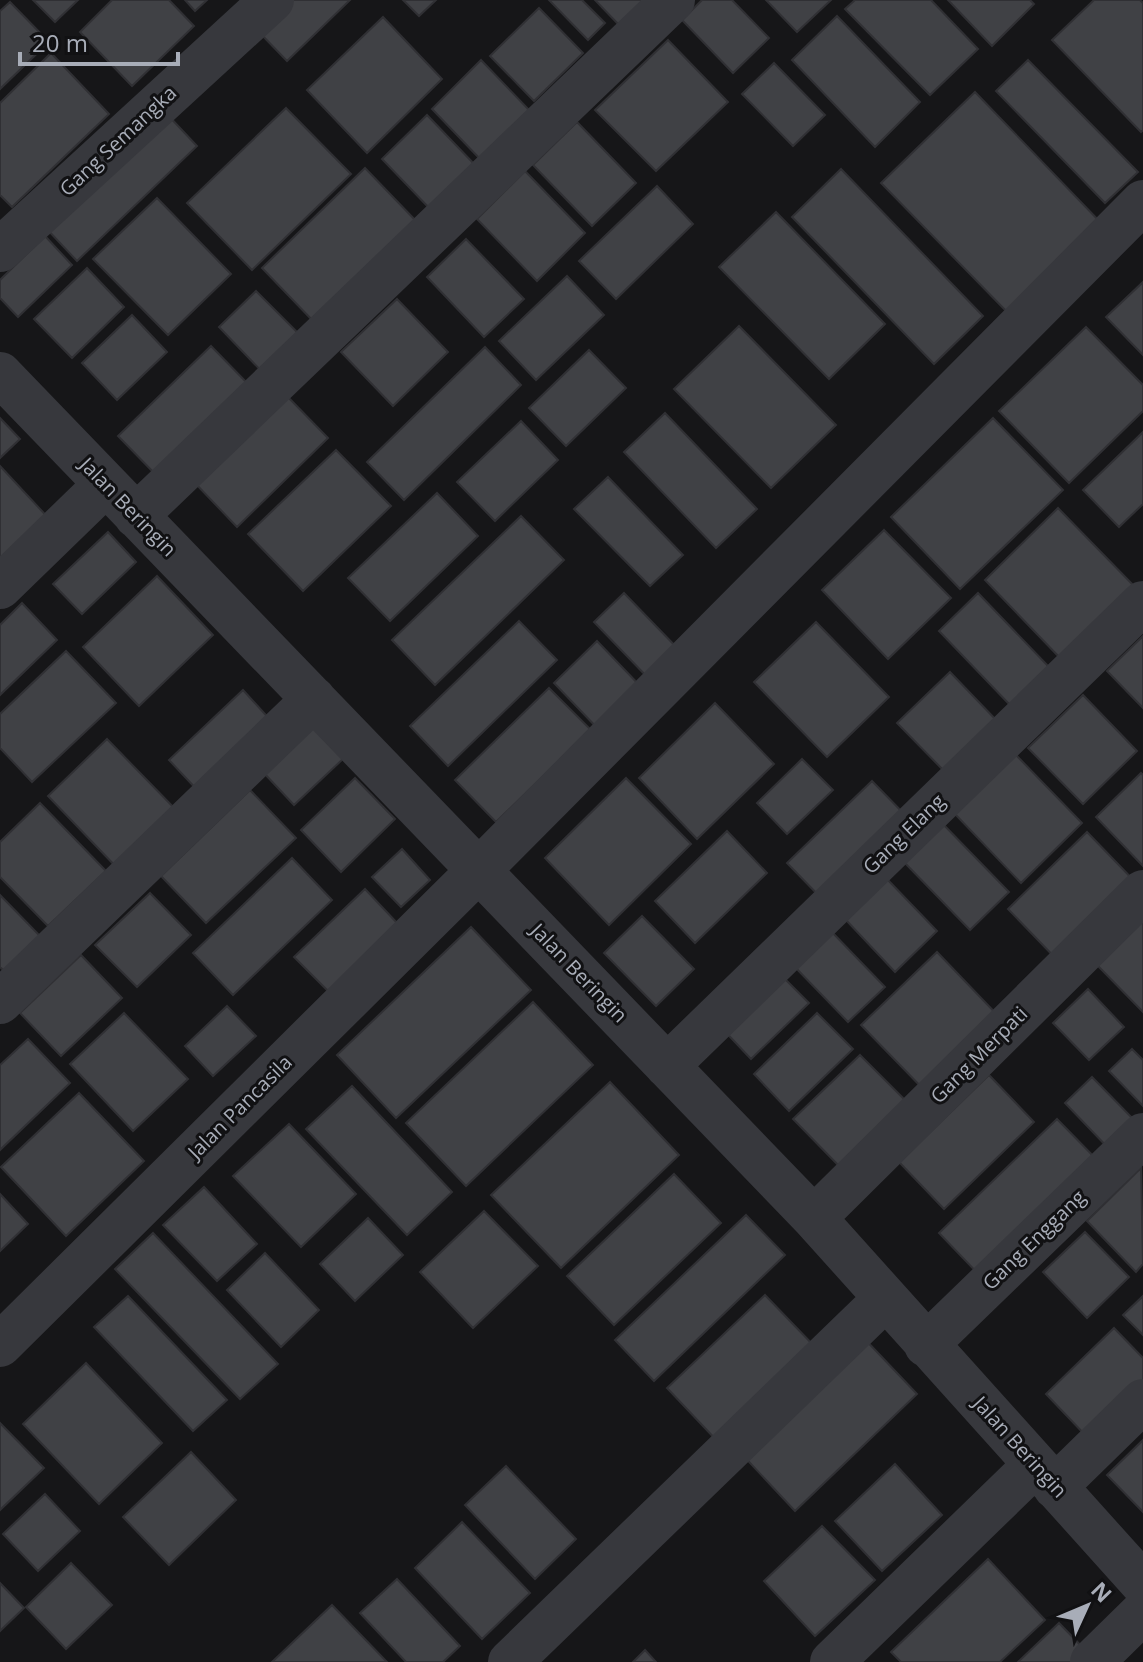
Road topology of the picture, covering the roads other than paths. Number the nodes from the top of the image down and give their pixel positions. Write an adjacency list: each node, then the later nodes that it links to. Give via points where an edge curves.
1 (272, 0): 4 (street, Gang Semangka)
2 (673, 0): 7 (street)
3 (1143, 202): 11 (street, Jalan Pancasila)
4 (0, 250)
5 (0, 374): 6 (street, Jalan Beringin)
6 (106, 484): 7 (street, Jalan Beringin); 8 (street)
7 (136, 516): 10 (street, Jalan Beringin)
8 (0, 587)
9 (1143, 603): 14 (street, Gang Elang)
10 (314, 699): 11 (street, Jalan Beringin); 13 (street)
11 (480, 869): 14 (street, Jalan Beringin); 18 (street, Jalan Pancasila)
12 (1143, 892): 16 (street, Gang Merpati)
13 (0, 1002)
14 (667, 1066): 16 (street, Jalan Beringin)
15 (1143, 1135): 19 (street, Gang Enggang)
16 (814, 1218): 17 (street, Jalan Beringin)
17 (885, 1299): 19 (street, Jalan Beringin); 24 (street)
18 (0, 1345)
19 (926, 1345): 21 (street, Jalan Beringin)
20 (1143, 1401): 21 (street)
21 (1045, 1476): 22 (street, Jalan Beringin); 25 (street)
22 (1137, 1564)
23 (1143, 1612): 26 (street)
24 (510, 1662)
25 (832, 1662)
26 (1092, 1662)

